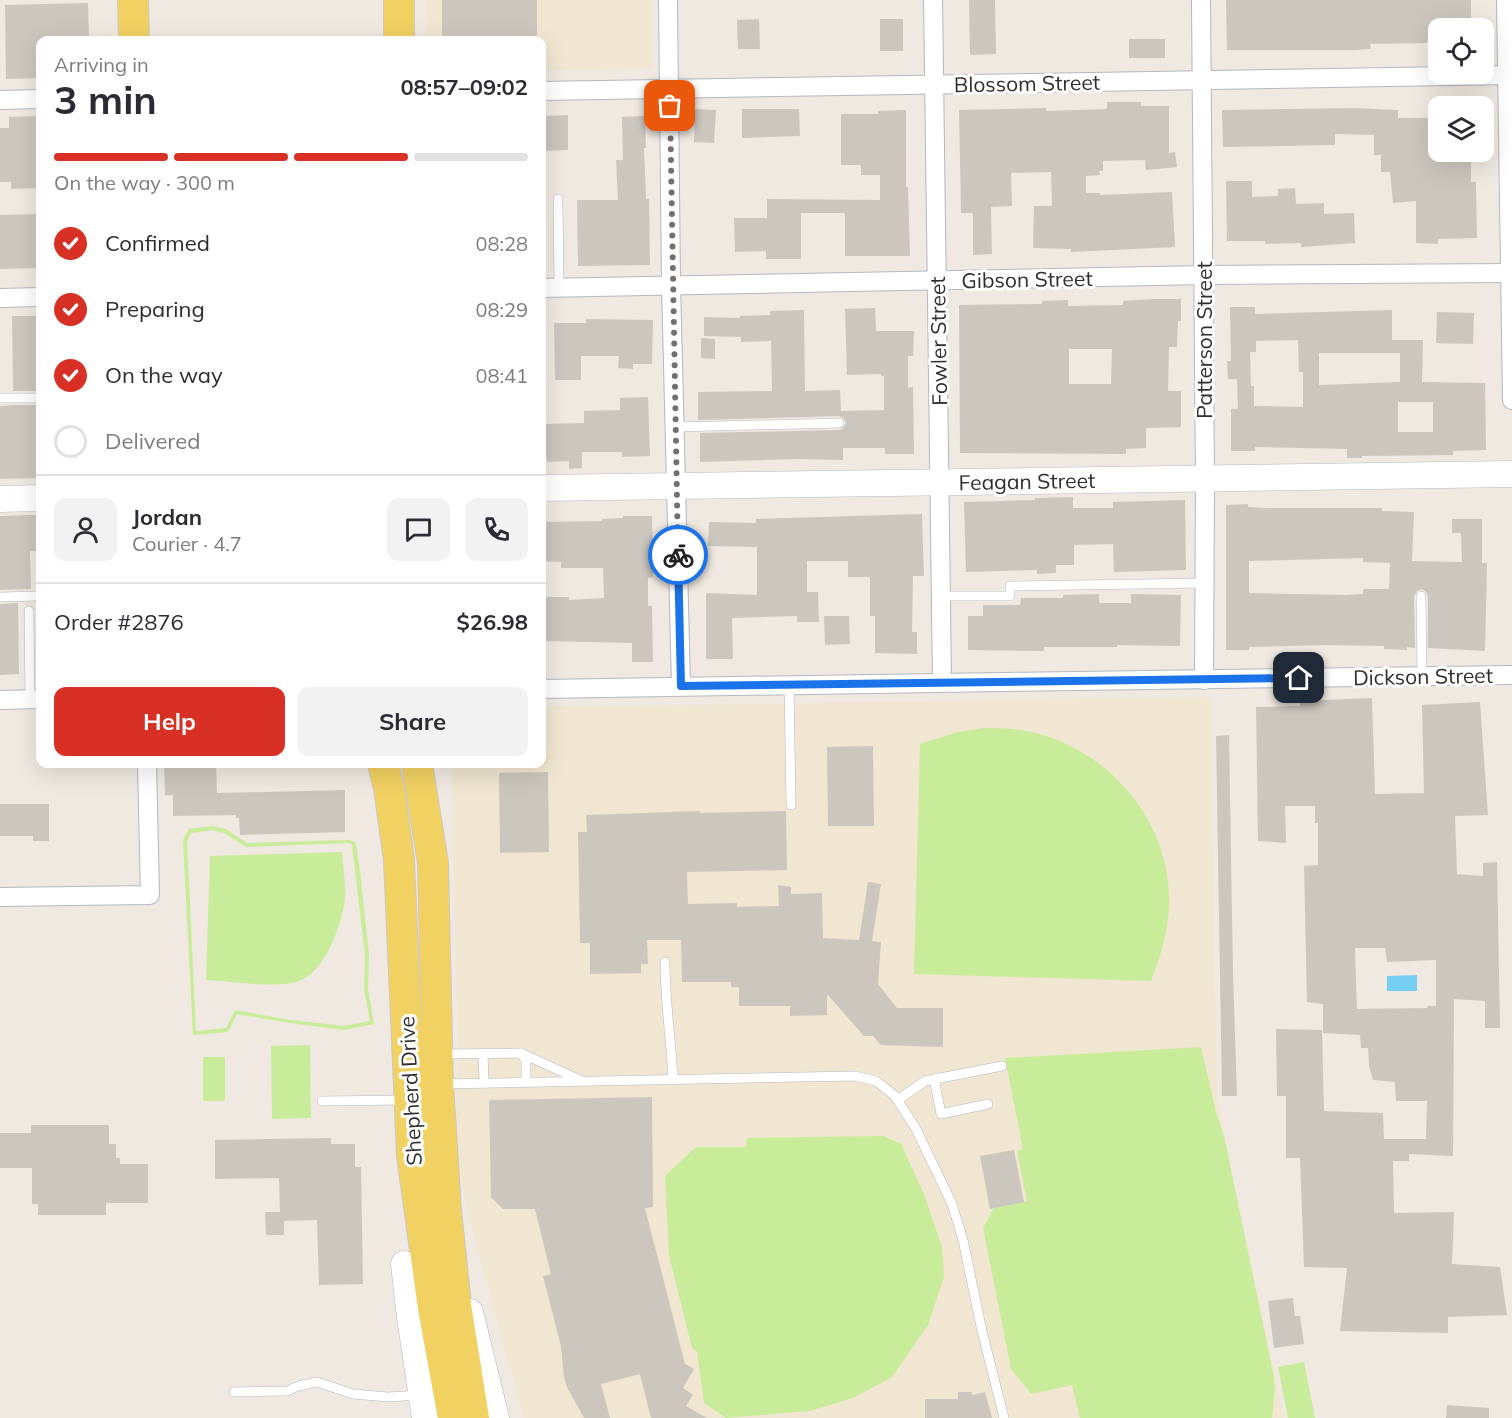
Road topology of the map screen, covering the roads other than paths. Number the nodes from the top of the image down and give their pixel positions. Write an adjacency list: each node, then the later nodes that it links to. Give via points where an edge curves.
1 (133, 0): 7 (main road)
2 (399, 0): 8 (main road)
3 (668, 0): 12 (street)
4 (933, 0): 11 (street, Fowler Street)
5 (1201, 0): 10 (street, Patterson Street)
6 (1506, 0): 9 (street)
7 (134, 36)
8 (399, 36)
9 (1510, 75): 10 (street, Blossom Street); 17 (street)
10 (1202, 80): 11 (street, Blossom Street); 18 (street, Patterson Street)
11 (935, 84): 12 (street, Blossom Street); 19 (street, Fowler Street)
12 (669, 89): 13 (street, Blossom Street); 20 (street)
13 (546, 91)
14 (36, 99): 15 (street)
15 (0, 100)
16 (558, 199): 21 (lane)
17 (1511, 273): 18 (street, Gibson Street); 24 (street)
18 (1204, 275): 19 (street, Gibson Street); 31 (street, Patterson Street)
19 (936, 280): 20 (street, Gibson Street); 32 (street, Fowler Street)
20 (671, 284): 21 (street, Gibson Street); 29 (street)
21 (550, 287)
22 (36, 297): 23 (street)
23 (0, 298)
24 (1512, 375): 27 (street)
25 (0, 398): 26 (lane)
26 (36, 398)
27 (1512, 399)
28 (839, 423): 29 (lane)
29 (675, 427): 33 (street)
30 (1512, 474): 31 (street, Feagan Street)
31 (1205, 479): 32 (street, Feagan Street); 37 (street, Patterson Street)
32 (941, 482): 33 (street, Feagan Street); 39 (street, Fowler Street)
33 (676, 485): 34 (street, Feagan Street); 48 (street)
34 (546, 488)
35 (36, 498): 36 (street)
36 (0, 499)
37 (1203, 584): 39 (lane, via 1010,586 1010,596); 45 (street, Patterson Street)
38 (36, 596): 41 (lane)
39 (941, 596): 46 (street, Fowler Street)
40 (1421, 596): 44 (lane)
41 (0, 597)
42 (29, 611): 50 (lane)
43 (1512, 675): 44 (street, Dickson Street)
44 (1422, 676): 45 (street, Dickson Street)
45 (1204, 680): 46 (street, Dickson Street)
46 (942, 682): 47 (street, Dickson Street)
47 (789, 684): 48 (street, Dickson Street); 55 (lane)
48 (681, 686): 49 (street, Dickson Street)
49 (546, 689)
50 (35, 699): 51 (street)
51 (0, 700)
52 (147, 768): 56 (street, via 150,895)
53 (384, 768): 61 (main road, Shepherd Drive, via 399,860)
54 (418, 768): 60 (main road, Shepherd Drive, via 432,863)
55 (791, 805)
56 (0, 897)
57 (665, 962): 63 (lane)
58 (483, 1053): 59 (lane); 60 (lane); 67 (lane)
59 (521, 1053): 65 (lane); 66 (lane, via 526,1061)
60 (437, 1054): 68 (main road, Shepherd Drive)
61 (408, 1063): 68 (main road, via 419,1075); 69 (main road, Shepherd Drive)
62 (1002, 1066): 64 (lane)
63 (673, 1079): 65 (lane); 70 (lane, via 855,1076 876,1081)
64 (934, 1079): 70 (lane); 72 (lane, via 941,1114)
65 (582, 1080): 66 (lane)
66 (526, 1082): 67 (lane)
67 (484, 1083): 68 (lane)
68 (438, 1084): 73 (main road, Shepherd Drive)
69 (409, 1100): 71 (lane); 73 (main road, Shepherd Drive, via 412,1155)
70 (898, 1100): 81 (lane, via 926,1149 958,1221)
71 (322, 1101)
72 (988, 1104)
73 (433, 1210): 74 (main road); 75 (main road); 78 (main road, Shepherd Drive, via 433,1308); 79 (main road, Shepherd Drive, via 456,1305)
74 (404, 1264): 77 (street)
75 (470, 1312): 80 (street)
76 (234, 1392): 77 (lane, via 287,1391 316,1382 353,1394)
77 (423, 1406)
78 (453, 1418)
79 (474, 1418)
80 (496, 1418)
81 (1004, 1418)

